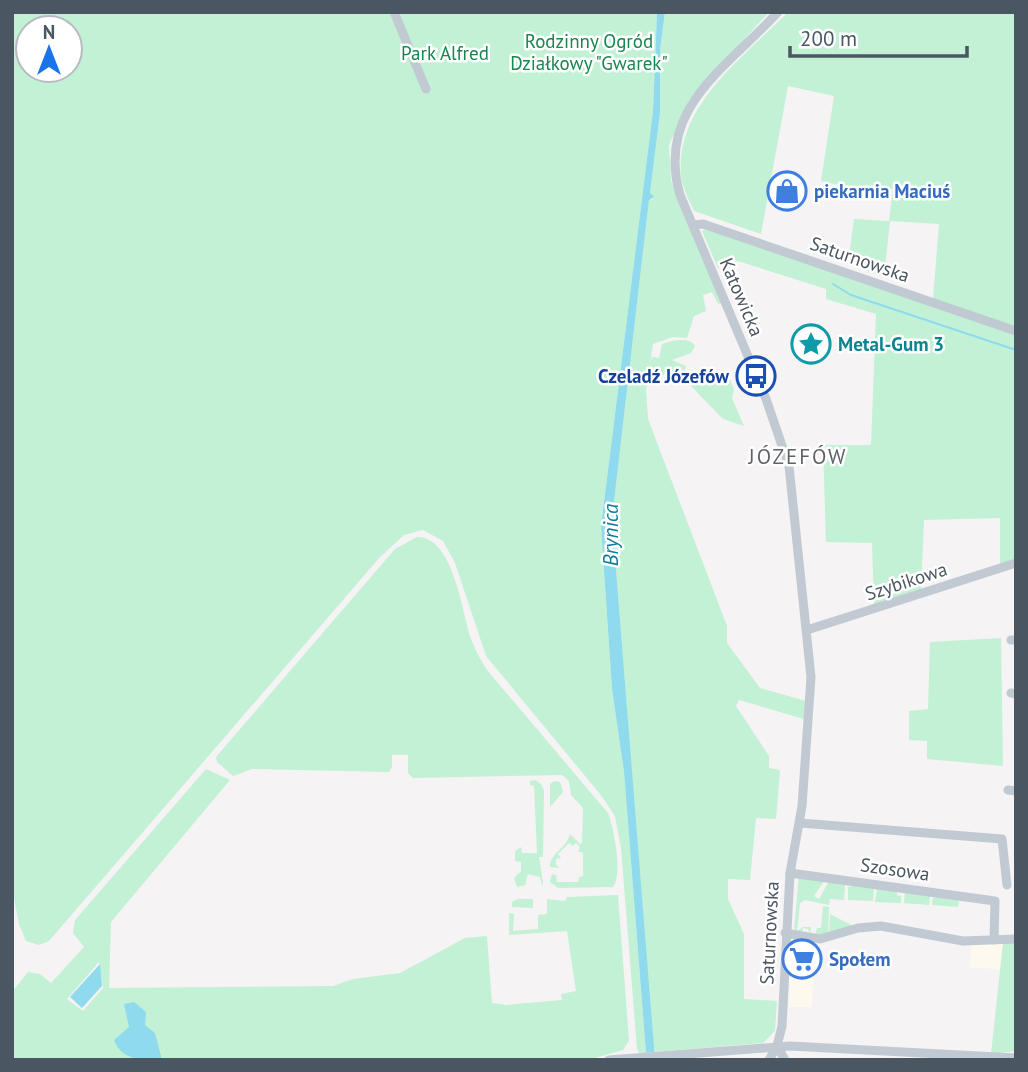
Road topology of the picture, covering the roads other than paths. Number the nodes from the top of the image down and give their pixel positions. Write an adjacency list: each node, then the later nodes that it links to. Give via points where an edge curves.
1 (394, 12): 3 (street)
2 (778, 12): 4 (street, Katowicka, via 698,93 682,121 675,172)
3 (426, 89)
4 (693, 225): 5 (street, Saturnowska, via 703,224); 7 (street, Katowicka, via 783,443)
5 (1016, 331)
6 (1016, 563): 7 (street, Szybikowa)
7 (807, 630): 8 (street, Saturnowska, via 811,715)
8 (800, 823): 9 (street); 10 (street, Saturnowska)
9 (1008, 840): 11 (street)
10 (790, 873): 12 (street, Saturnowska); 14 (street, Szosowa, via 995,901)
11 (1007, 885)
12 (785, 933): 14 (street, via 820,939 858,928 896,927 963,941); 15 (street, Saturnowska)
13 (1016, 939): 14 (street)
14 (994, 940)
15 (777, 1046): 16 (street); 18 (street); 19 (street); 20 (street)
16 (917, 1056): 17 (street)
17 (1016, 1058)
18 (609, 1060)
19 (769, 1060)
20 (785, 1060)

